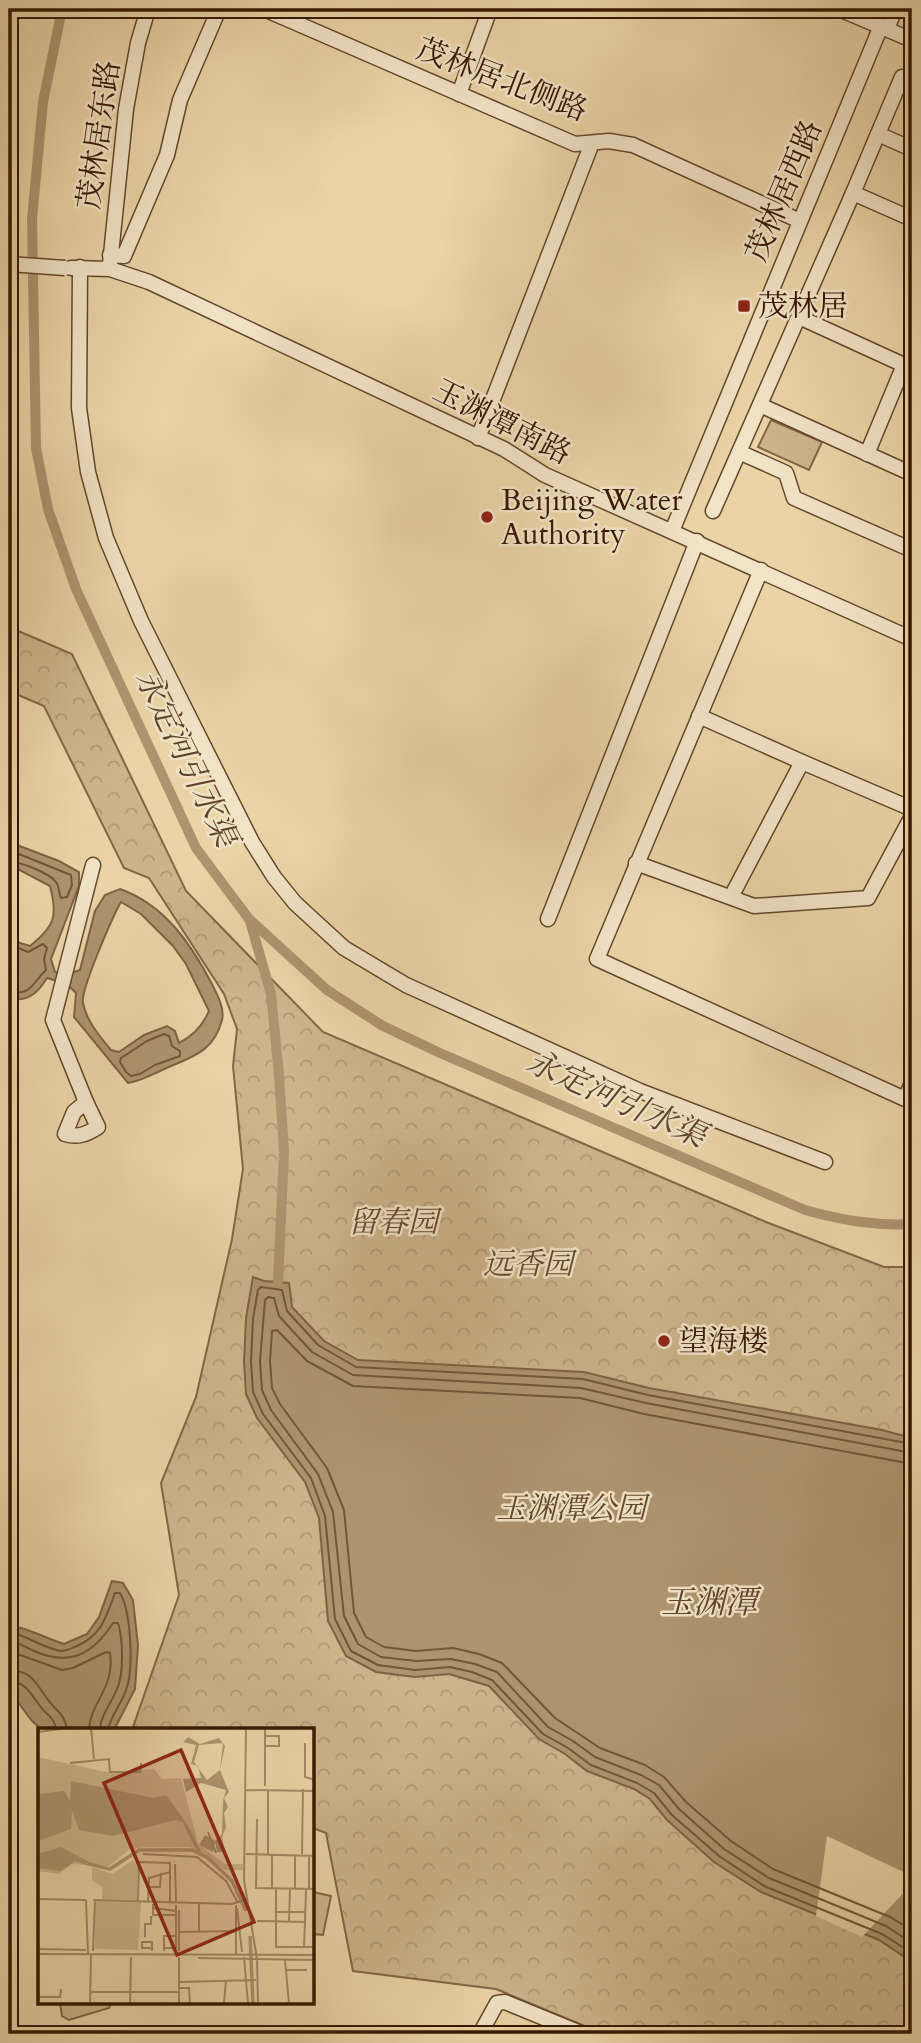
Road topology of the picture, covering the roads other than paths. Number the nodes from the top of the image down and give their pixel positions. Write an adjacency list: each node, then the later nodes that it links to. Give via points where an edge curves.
1 (148, 9): 17 (street, 茂林居东路, via 126,109)
2 (219, 9): 17 (street, via 180,100 167,155 124,256)
3 (264, 9): 10 (street, 茂林居北侧路)
4 (490, 9): 10 (street)
5 (839, 9): 7 (street)
6 (895, 9): 7 (street, 茂林居西路)
7 (884, 28): 8 (street); 16 (street, 茂林居西路)
8 (912, 40)
9 (912, 82): 11 (street, via 902,78)
10 (459, 94): 12 (street, 茂林居北侧路, via 575,144)
11 (878, 134): 13 (street); 14 (street)
12 (592, 143): 16 (street, 茂林居北侧路, via 633,145); 22 (street)
13 (912, 149)
14 (853, 193): 15 (street); 20 (street)
15 (912, 219)
16 (800, 221): 27 (street, 茂林居西路)
17 (110, 262): 19 (street, 玉渊潭南路); 22 (street, 玉渊潭南路)
18 (9, 264): 19 (street, 玉渊潭南路, bridge)
19 (72, 268): 42 (street, via 79,408 88,472 106,538 141,621 252,842 295,903 344,948 406,985 640,1091)
20 (799, 317): 21 (street); 24 (street, via 904,365)
21 (760, 405): 23 (street); 24 (street)
22 (478, 438): 27 (street, 玉渊潭南路, via 545,475)
23 (739, 452): 26 (street); 29 (street, via 786,473 794,498)
24 (867, 454): 25 (street)
25 (912, 474)
26 (713, 511)
27 (672, 531): 28 (street, 玉渊潭南路)
28 (696, 541): 30 (street, 玉渊潭南路); 39 (street)
29 (912, 550)
30 (761, 570): 31 (street, 玉渊潭南路); 32 (street)
31 (912, 639)
32 (699, 716): 33 (street); 36 (street)
33 (802, 762): 34 (street); 38 (street)
34 (912, 809)
35 (912, 816): 38 (street, via 868,898 754,906)
36 (636, 863): 38 (street); 40 (street, via 597,960 905,1099)
37 (93, 865): 41 (street, via 53,1020)
38 (732, 897)
39 (548, 919)
40 (912, 1083)
41 (86, 1101)
42 (825, 1162)
43 (480, 2034): 44 (street, via 497,2003 505,2002)
44 (583, 2034)

